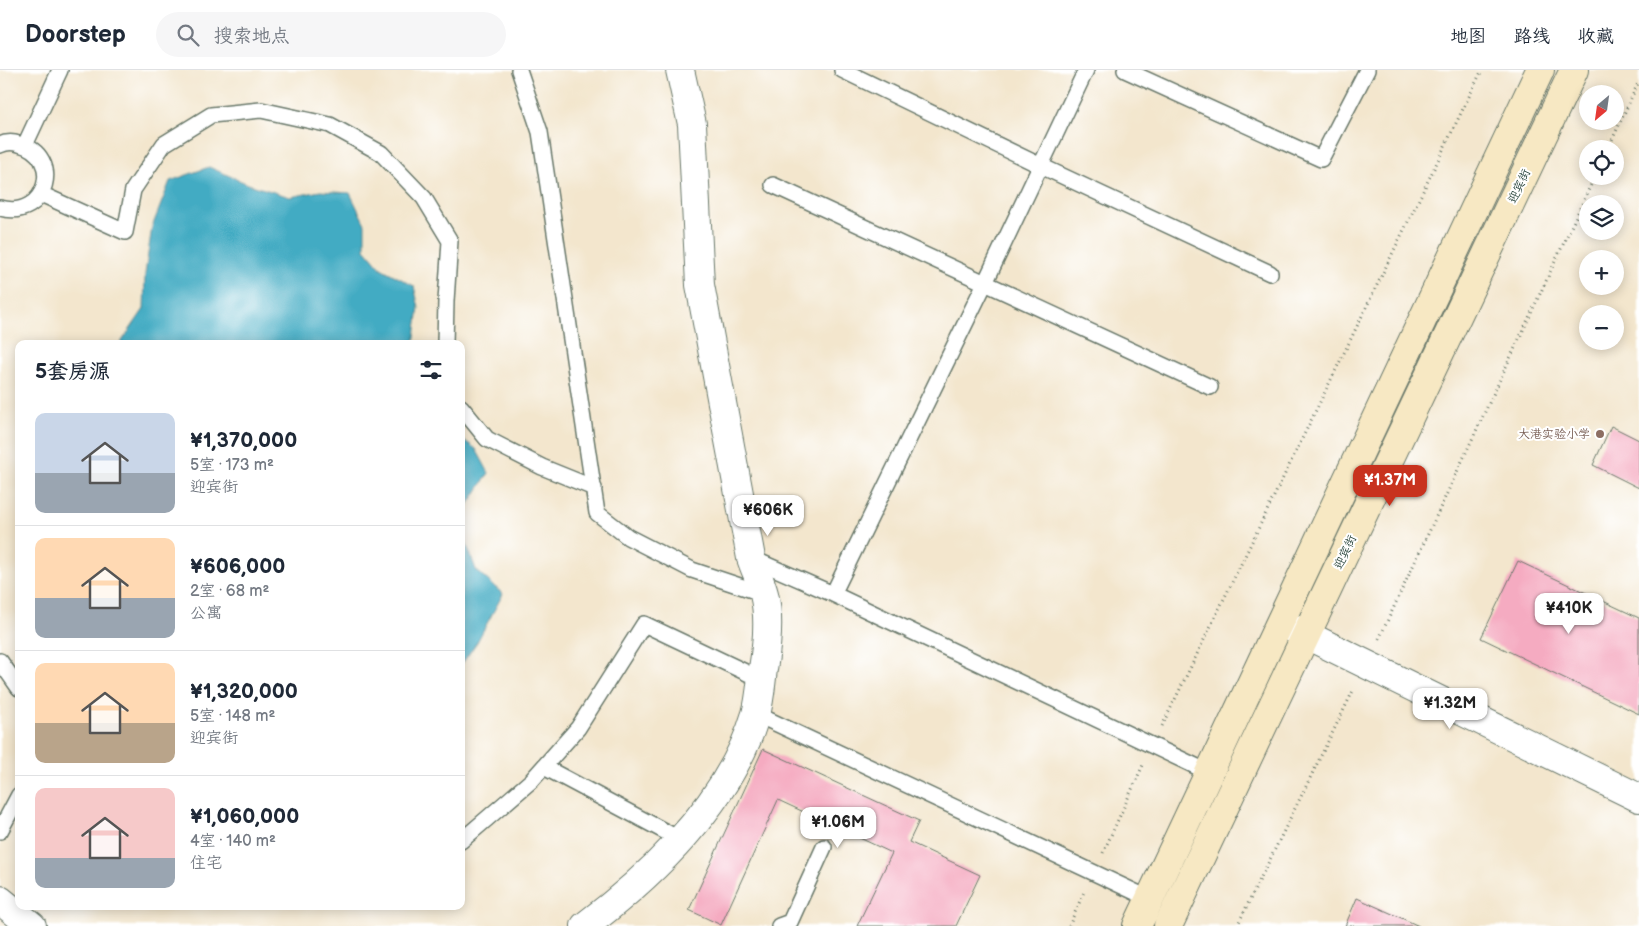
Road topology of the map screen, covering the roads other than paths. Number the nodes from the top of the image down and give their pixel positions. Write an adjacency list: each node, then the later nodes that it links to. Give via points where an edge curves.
1 (60, 70): 11 (lane)
2 (519, 70): 21 (lane, via 540,132)
3 (680, 70): 22 (street, via 692,124 700,285)
4 (842, 70): 12 (lane)
5 (1086, 70): 12 (lane)
6 (1125, 70): 7 (lane, via 1321,159)
7 (1367, 70)
8 (1540, 70): 25 (main road)
9 (1574, 70): 26 (main road, 迎宾街)
10 (0, 145): 11 (lane, via 14,142)
11 (25, 145): 14 (lane, via 35,151 46,171 46,183)
12 (1041, 166): 16 (lane); 17 (lane)
13 (772, 185): 17 (lane)
14 (41, 194): 15 (lane, via 24,208); 18 (lane, via 125,232 133,190 164,144 211,115 261,110 330,125 382,153 424,198 450,241)
15 (0, 208)
16 (1270, 273)
17 (985, 283): 19 (lane); 24 (lane)
18 (445, 340)
19 (1210, 387)
20 (465, 412): 21 (lane, via 487,439 542,468)
21 (594, 488): 23 (lane, via 597,513 628,537 692,570)
22 (751, 558): 23 (street); 24 (lane)
23 (764, 594): 28 (street, via 768,625)
24 (833, 594): 32 (lane)
25 (1280, 623): 26 (street); 32 (main road)
26 (1306, 634): 33 (street); 45 (main road, 迎宾街)
27 (0, 661): 29 (lane)
28 (762, 680): 30 (street); 31 (lane, via 644,624 578,728)
29 (15, 682)
30 (756, 714): 37 (street, via 723,786); 39 (lane)
31 (544, 767): 36 (lane); 37 (lane)
32 (1210, 774): 39 (main road)
33 (1639, 798)
34 (15, 803): 35 (lane)
35 (0, 831)
36 (465, 838)
37 (681, 840): 42 (street, via 623,897)
38 (824, 847): 43 (lane, via 790,922)
39 (1150, 899): 44 (main road)
40 (0, 900): 41 (street)
41 (32, 926)
42 (585, 926)
43 (779, 926)
44 (1138, 926)
45 (1168, 926)

